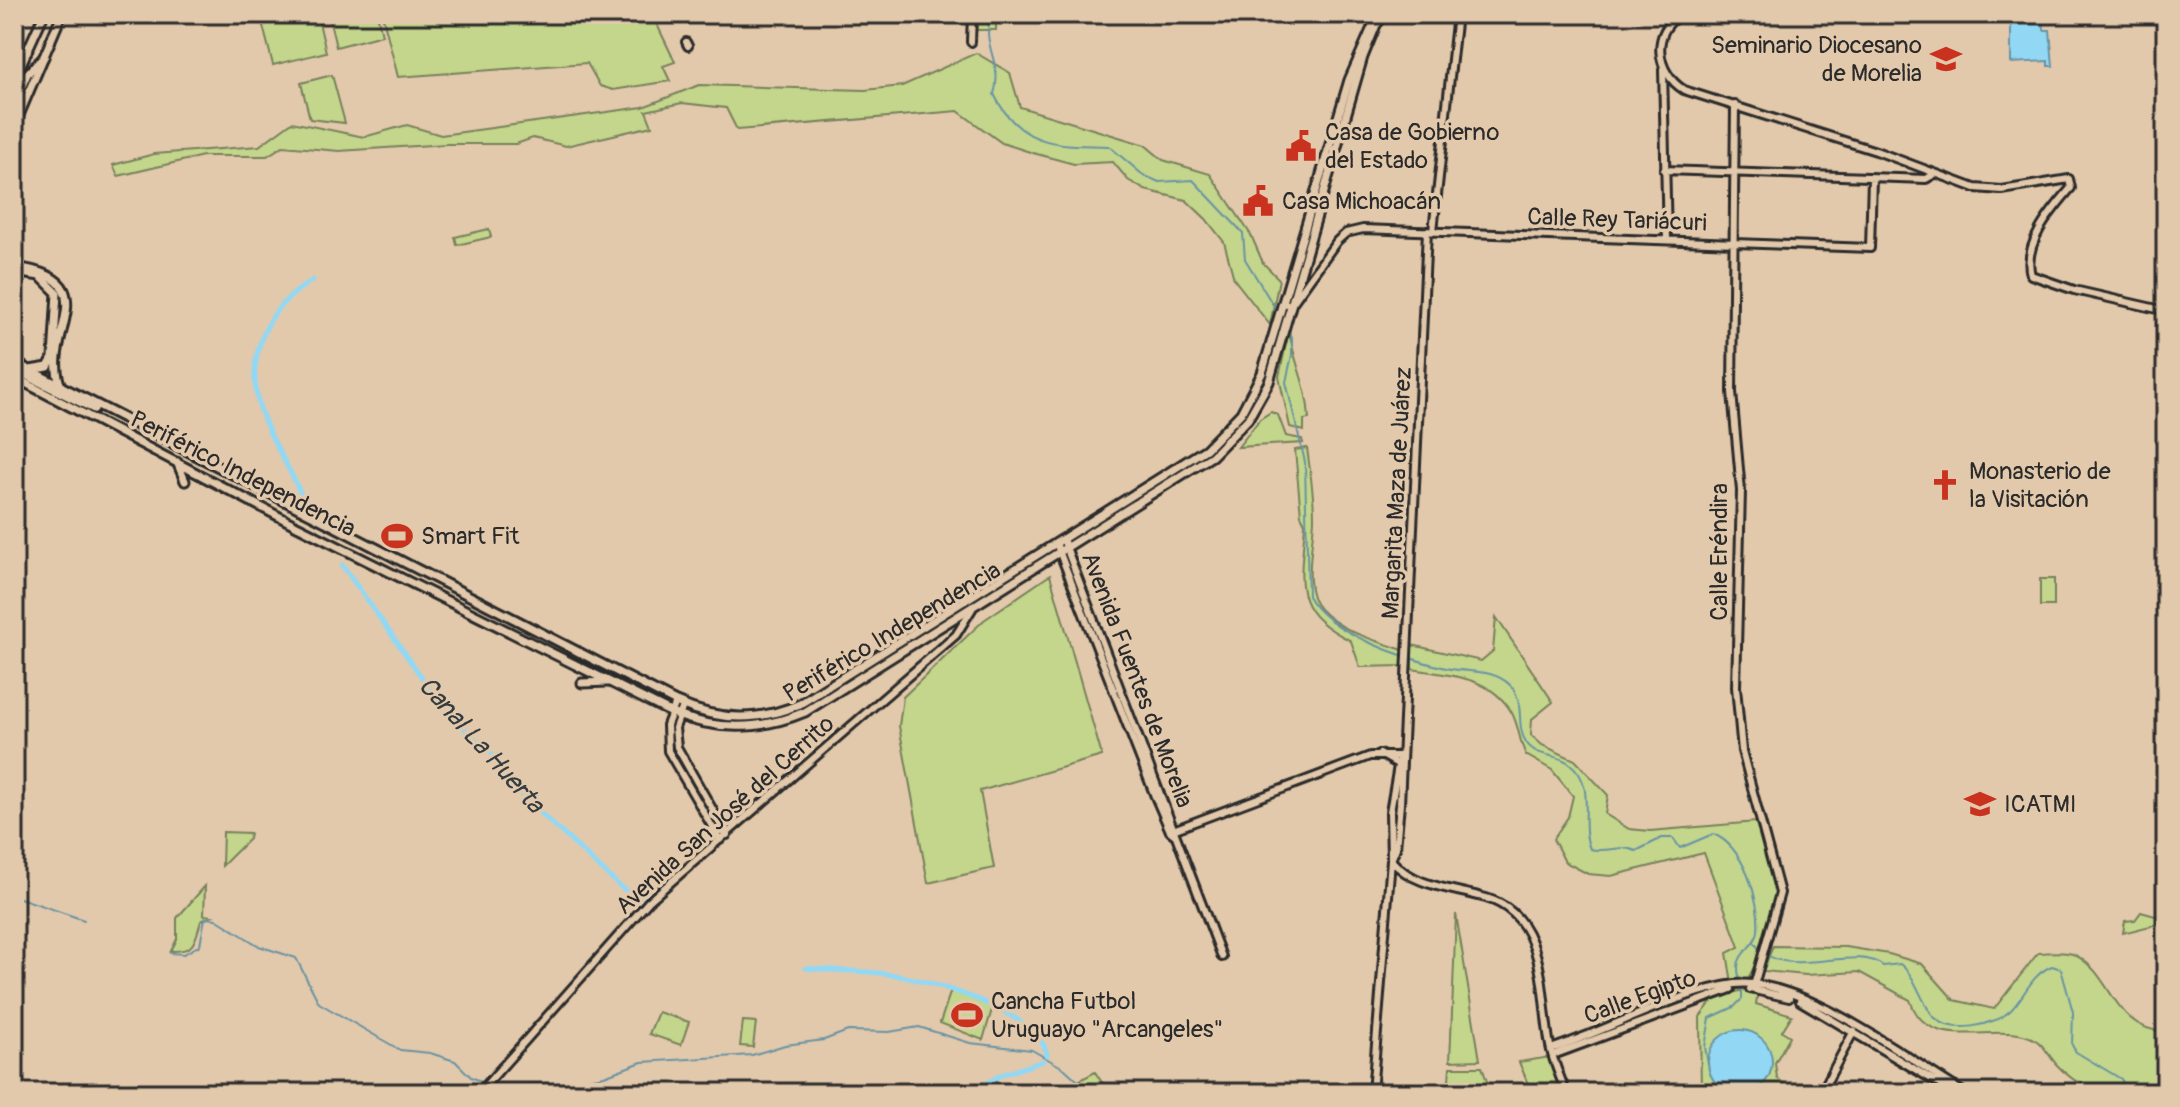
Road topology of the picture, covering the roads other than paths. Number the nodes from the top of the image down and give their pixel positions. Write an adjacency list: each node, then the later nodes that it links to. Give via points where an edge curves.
1 (44, 14): 11 (main road)
2 (62, 14): 9 (main road)
3 (972, 14): 8 (street)
4 (1378, 14): 23 (main road, Periférico Independencia, via 1353,67)
5 (1385, 14): 23 (main road, Periférico Independencia, via 1363,57)
6 (1457, 14): 19 (street, Margarita Maza de Juárez)
7 (1681, 14): 10 (street, via 1664,34)
8 (971, 42)
9 (44, 57): 12 (main road, via 27,74); 14 (main road)
10 (1663, 70): 13 (street, via 1684,90); 15 (street)
11 (14, 80)
12 (14, 104)
13 (1735, 105): 16 (street, Calle Eréndira); 17 (street)
14 (14, 127)
15 (1664, 170): 16 (street); 20 (street)
16 (1734, 172): 18 (street); 21 (street, Calle Eréndira)
17 (1933, 175): 18 (street); 24 (street, via 1989,190 2069,179 2071,188 2031,250 2031,275)
18 (1872, 178): 21 (street, Calle Rey Tariácuri, via 1870,248)
19 (1430, 231): 20 (street, Calle Rey Tariácuri); 23 (street, Calle Rey Tariácuri, via 1346,233); 43 (street, Margarita Maza de Juárez)
20 (1667, 240): 21 (street, Calle Rey Tariácuri)
21 (1733, 242): 50 (street, Calle Eréndira, via 1732,392 1741,491 1738,714 1745,765 1780,893)
22 (14, 269): 28 (main road, via 48,280 59,304 51,363); 30 (main road, via 50,273 61,286 66,310 58,365)
23 (1286, 305): 25 (main road, Periférico Independencia)
24 (2166, 311)
25 (1283, 320): 34 (main road, Periférico Independencia, via 1254,390 1224,433); 35 (main road, Periférico Independencia, via 1269,382 1230,440)
26 (14, 362): 28 (main road, Periférico Independencia)
27 (14, 369): 31 (main road, via 76,402)
28 (29, 370): 30 (main road, Periférico Independencia)
29 (14, 377): 32 (main road, Periférico Independencia)
30 (61, 386): 31 (main road, Periférico Independencia)
31 (104, 410): 40 (main road, Periférico Independencia)
32 (177, 462): 33 (main road); 38 (main road, Periférico Independencia)
33 (185, 481)
34 (1060, 541): 35 (street, Avenida Fuentes de Morelia); 36 (street, Avenida Fuentes de Morelia); 40 (main road, Periférico Independencia, via 800,704 763,717 710,715)
35 (1067, 549): 36 (main road, Periférico Independencia); 45 (street, Avenida Fuentes de Morelia)
36 (1059, 554): 37 (main road, Periférico Independencia); 45 (street, Avenida Fuentes de Morelia)
37 (972, 609): 41 (main road, Periférico Independencia, via 805,712 781,721 709,726); 46 (street, Avenida San José del Cerrito, via 956,635)
38 (609, 682): 39 (main road); 41 (main road, Periférico Independencia)
39 (582, 683)
40 (679, 704): 41 (street)
41 (675, 714): 46 (street, via 677,747); 47 (street, via 666,732 668,751)
42 (1380, 754): 43 (street); 44 (street); 45 (street)
43 (1400, 756): 44 (street, Margarita Maza de Juárez)
44 (1399, 765): 48 (street, Margarita Maza de Juárez, via 1388,845); 48 (street, Margarita Maza de Juárez)
45 (1174, 832): 49 (street, Avenida Fuentes de Morelia)
46 (727, 835): 47 (street, Avenida San José del Cerrito)
47 (720, 840): 54 (street, Avenida San José del Cerrito, via 649,901)
48 (1391, 860): 52 (street, via 1422,883 1495,901 1521,922 1532,937); 55 (street, Margarita Maza de Juárez)
49 (1222, 957)
50 (1753, 987): 51 (street, via 1806,1002); 52 (street, Calle Egipto, via 1732,986); 58 (street, via 1811,1000)
51 (1854, 1031): 53 (street); 57 (street)
52 (1552, 1052): 56 (street)
53 (1820, 1092)
54 (479, 1093)
55 (1372, 1093)
56 (1566, 1093)
57 (1955, 1093)
58 (1965, 1093)

